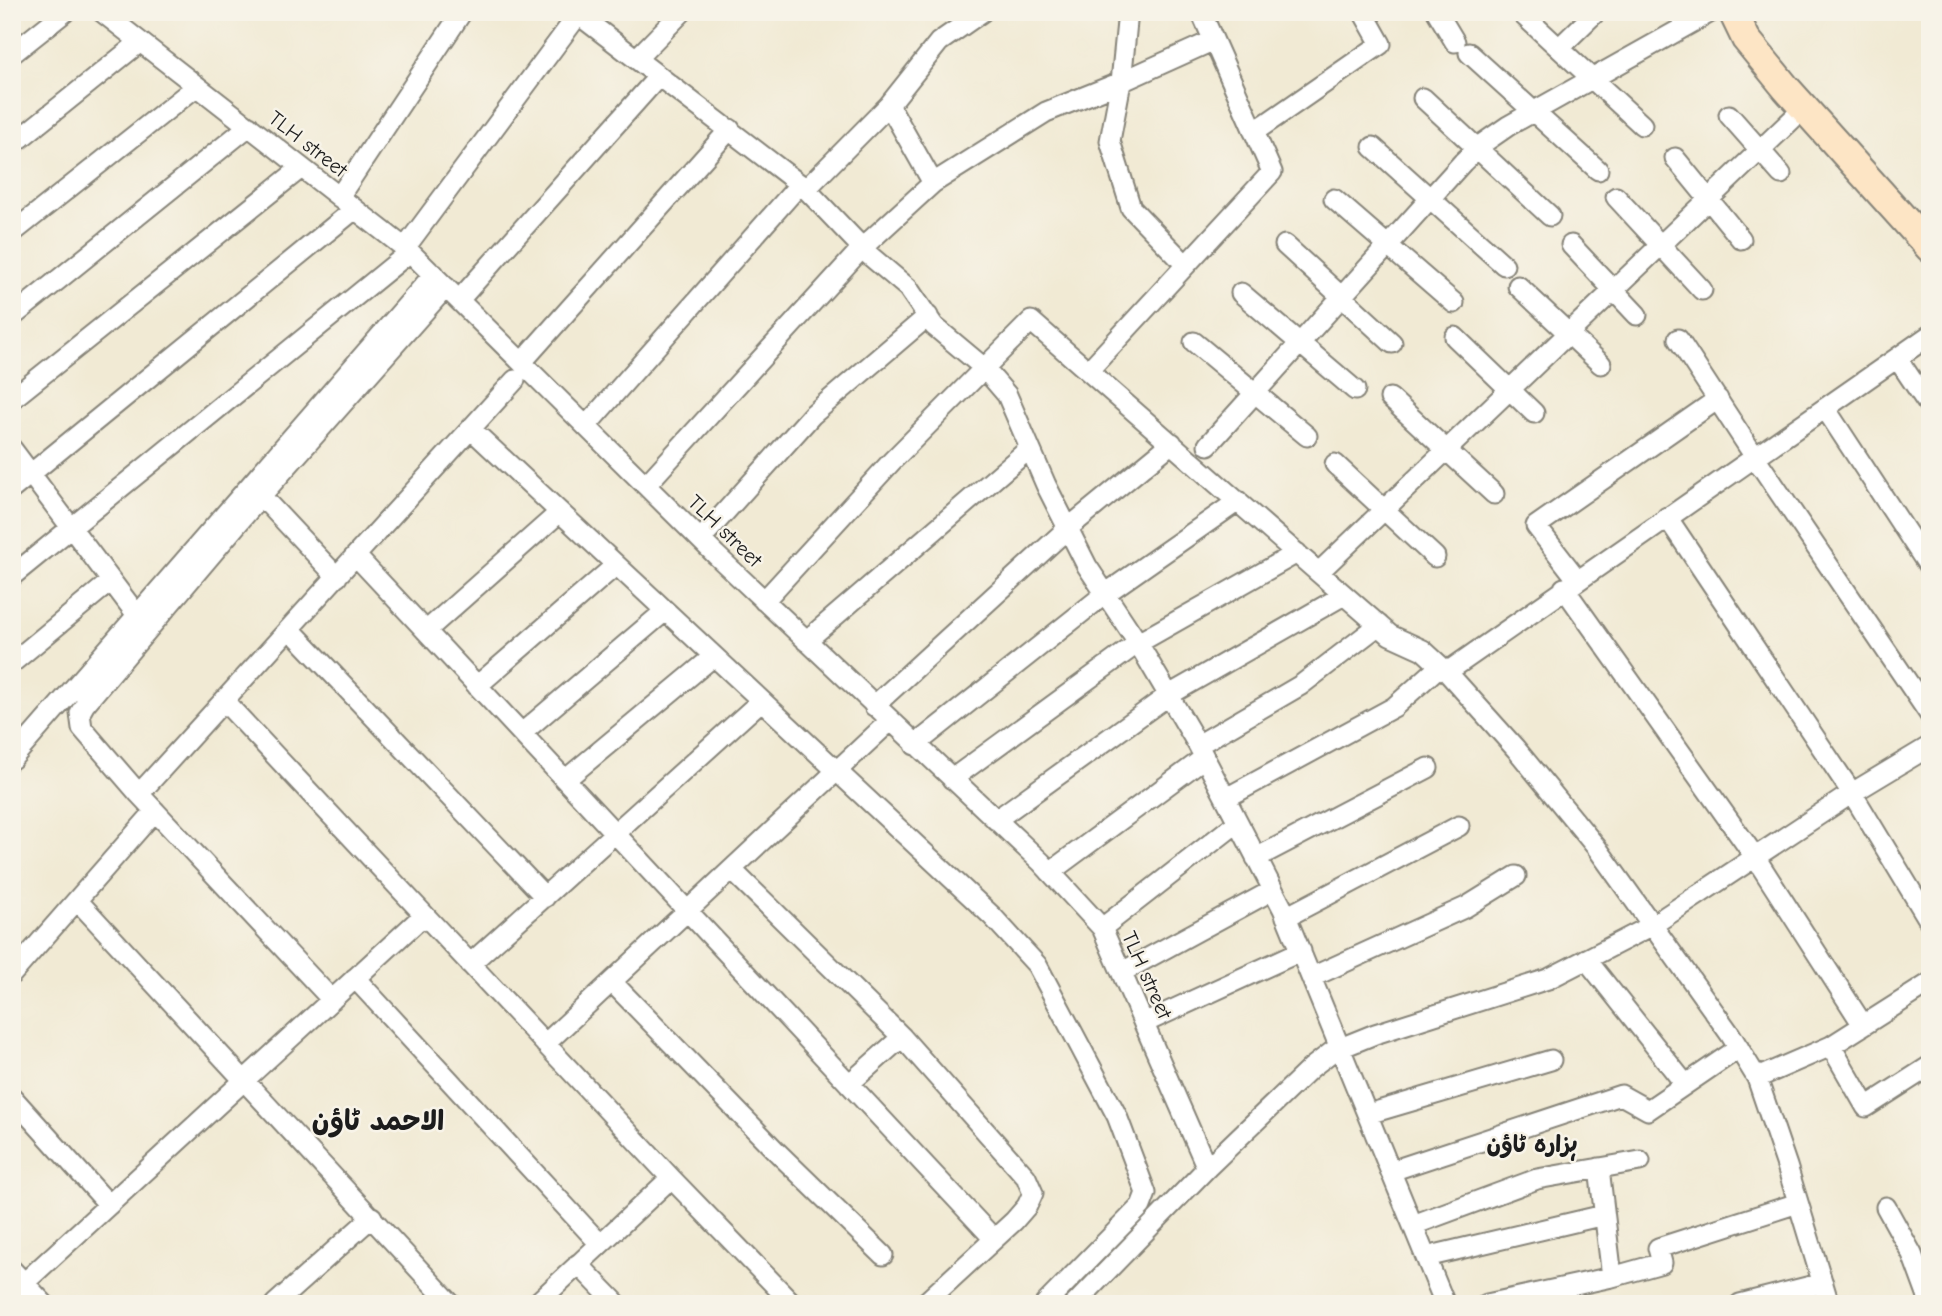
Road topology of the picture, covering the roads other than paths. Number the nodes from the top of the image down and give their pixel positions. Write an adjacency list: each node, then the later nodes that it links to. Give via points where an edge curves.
1 (65, 12): 18 (street)
2 (102, 12): 16 (street, TLH street)
3 (462, 12): 47 (street)
4 (682, 12): 19 (street)
5 (982, 12): 25 (street, via 939,42)
6 (1128, 12): 22 (street)
7 (1201, 12): 15 (street)
8 (1363, 12): 32 (street, via 1381,44)
9 (1437, 12): 27 (street, via 1462,48)
10 (1520, 12): 17 (street)
11 (1596, 12): 17 (street)
12 (1711, 12): 21 (street)
13 (1733, 12): 26 (street, via 1746,39)
14 (576, 13): 19 (street); 57 (street)
15 (1212, 41): 22 (street); 32 (street)
16 (140, 42): 23 (street, TLH street); 33 (street)
17 (1559, 48): 21 (street)
18 (12, 54)
19 (636, 59): 20 (street)
20 (659, 76): 31 (street); 61 (street)
21 (1592, 79): 27 (street); 29 (street)
22 (1121, 82): 41 (street, via 1046,112); 58 (street, via 1110,141 1131,208)
23 (197, 86): 30 (street, TLH street); 49 (street)
24 (1423, 98): 35 (street)
25 (889, 105): 41 (street); 42 (street)
26 (1804, 108): 36 (street); 56 (street)
27 (1534, 112): 35 (street); 39 (street)
28 (1729, 115): 36 (street)
29 (1642, 125)
30 (249, 127): 38 (street, TLH street); 69 (street)
31 (730, 130): 42 (street); 81 (street)
32 (1254, 132): 58 (street, via 1272,172)
33 (12, 145)
34 (1373, 147): 44 (street)
35 (1478, 149): 44 (street); 48 (street)
36 (1760, 150): 40 (street); 46 (street)
37 (1675, 158): 46 (street)
38 (301, 167): 47 (street, TLH street); 86 (street)
39 (1598, 170)
40 (1781, 174)
41 (933, 183): 55 (street)
42 (803, 186): 55 (street); 91 (street)
43 (1616, 197): 53 (street)
44 (1430, 198): 54 (street); 59 (street)
45 (1334, 199): 54 (street)
46 (1709, 199): 50 (street); 53 (street)
47 (347, 203): 57 (street, TLH street); 101 (street)
48 (1550, 216)
49 (12, 233)
50 (1741, 239)
51 (1285, 245): 65 (street)
52 (1572, 245): 62 (street)
53 (1661, 245): 62 (street); 63 (street)
54 (1388, 246): 65 (street); 66 (street)
55 (862, 248): 68 (street, via 908,288); 102 (street)
56 (1930, 248)
57 (407, 250): 61 (street, TLH street); 110 (street)
58 (1186, 265): 80 (street)
59 (1504, 265)
60 (1518, 286): 70 (street)
61 (446, 287): 81 (street, TLH street); 105 (street); 127 (street)
62 (1614, 290): 67 (street); 70 (street)
63 (1702, 290)
64 (1241, 293): 75 (street)
65 (1342, 297): 75 (street); 76 (street)
66 (1454, 303)
67 (1637, 315)
68 (928, 316): 79 (street); 112 (street, via 812,415)
69 (12, 317)
70 (1569, 333): 78 (street); 83 (street)
71 (1930, 335): 77 (street)
72 (1455, 337): 83 (street)
73 (1678, 339): 87 (street)
74 (1194, 342): 84 (street)
75 (1300, 343): 82 (street); 84 (street)
76 (1392, 343)
77 (1897, 358): 88 (street); 89 (street)
78 (1601, 364)
79 (984, 367): 80 (street, via 1031,321); 97 (street, via 1007,395); 125 (street)
80 (1089, 370): 94 (street)
81 (518, 371): 91 (street, TLH street); 92 (street)
82 (1354, 390)
83 (1510, 390): 90 (street); 98 (street)
84 (1255, 393): 93 (street); 95 (street)
85 (1390, 398): 98 (street)
86 (12, 400)
87 (1718, 400): 99 (street); 122 (street, via 1536,526)
88 (1930, 407)
89 (1825, 408): 99 (street); 117 (street)
90 (1534, 413)
91 (586, 426): 102 (street, TLH street)
92 (471, 429): 108 (street); 114 (street)
93 (1307, 436)
94 (1172, 443): 106 (street); 111 (street)
95 (1208, 445)
96 (12, 449): 101 (street)
97 (1029, 449): 111 (street); 131 (street)
98 (1447, 450): 104 (street); 107 (street)
99 (1755, 457): 109 (street); 141 (street)
100 (1335, 464): 107 (street)
101 (31, 474): 103 (street); 110 (street)
102 (646, 485): 112 (street, TLH street)
103 (12, 489)
104 (1494, 494)
105 (261, 496): 120 (street); 153 (street, via 80,713 82,728)
106 (1238, 501): 113 (street); 123 (street)
107 (1385, 510): 115 (street); 118 (street)
108 (560, 512): 116 (street); 130 (street)
109 (1667, 517): 122 (street); 152 (street)
110 (72, 528): 119 (street); 121 (street)
111 (1067, 529): 123 (street); 140 (street)
112 (701, 539): 125 (street, TLH street)
113 (1297, 553): 118 (street); 132 (street)
114 (356, 556): 120 (street); 130 (street)
115 (1435, 557)
116 (616, 565): 126 (street); 136 (street)
117 (1930, 568)
118 (1319, 572): 124 (street)
119 (12, 576)
120 (337, 577): 129 (street)
121 (111, 581): 127 (street); 134 (street)
122 (1571, 584): 135 (street); 160 (street)
123 (1105, 594): 132 (street); 144 (street)
124 (1344, 595): 128 (street); 137 (street)
125 (764, 601): 131 (street, TLH street)
126 (666, 611): 133 (street); 143 (street)
127 (137, 615): 147 (street)
128 (1379, 625): 135 (street, via 1423,650); 145 (street, via 1301,685)
129 (290, 629): 138 (street); 166 (street)
130 (426, 631): 136 (street)
131 (806, 641): 140 (street, TLH street)
132 (1138, 643): 137 (street); 150 (street)
133 (714, 656): 139 (street); 151 (street)
134 (12, 663)
135 (1443, 669): 154 (street, via 1394,707); 172 (street, via 1597,848)
136 (477, 686): 143 (street)
137 (1169, 695): 145 (street); 156 (street)
138 (224, 701): 153 (street); 169 (street)
139 (761, 701): 149 (street); 159 (street)
140 (874, 706): 142 (street, TLH street)
141 (1930, 715)
142 (890, 721): 144 (street, TLH street); 149 (street)
143 (522, 733): 151 (street)
144 (915, 745): 150 (street, TLH street)
145 (1201, 751): 154 (street); 163 (street)
146 (1928, 753): 152 (street)
147 (12, 759)
148 (1429, 768): 161 (street)
149 (838, 772): 162 (street); 226 (street, via 992,916 1037,965 1116,1116 1145,1187 1141,1206)
150 (952, 779): 156 (street, TLH street)
151 (565, 780): 159 (street)
152 (1852, 793): 160 (street); 171 (street)
153 (139, 794): 155 (street)
154 (1226, 799): 157 (street)
155 (155, 811): 167 (street); 183 (street)
156 (996, 820): 163 (street, TLH street)
157 (1238, 822): 161 (street); 173 (street)
158 (1459, 826): 170 (street)
159 (615, 833): 166 (street); 168 (street)
160 (1755, 857): 172 (street); 185 (street)
161 (1256, 858): 165 (street)
162 (732, 870): 168 (street); 186 (street)
163 (1050, 872): 173 (street, TLH street)
164 (1516, 876): 179 (street, via 1466,907)
165 (1273, 890): 170 (street); 177 (street)
166 (545, 897): 176 (street)
167 (77, 900): 178 (street); 194 (street)
168 (689, 911): 181 (street); 195 (street)
169 (424, 915): 176 (street); 180 (street)
170 (1286, 917): 174 (street)
171 (1930, 922)
172 (1651, 926): 175 (street); 190 (street)
173 (1102, 928): 177 (street, TLH street)
174 (1301, 951): 179 (street); 184 (street)
175 (1586, 959): 189 (street, via 1548,979); 196 (street)
176 (470, 964): 187 (street)
177 (1122, 972): 184 (street, TLH street)
178 (12, 974)
179 (1312, 977): 189 (street)
180 (355, 978): 183 (street); 211 (street)
181 (612, 982): 187 (street); 212 (street)
182 (1930, 983): 185 (street)
183 (332, 1000): 194 (street)
184 (1144, 1023): 200 (street, TLH street)
185 (1863, 1026): 188 (street)
186 (902, 1037): 195 (street); 210 (street, via 1026,1177 1033,1193 1027,1206)
187 (545, 1044): 203 (street)
188 (1831, 1046): 192 (street, via 1866,1107); 193 (street)
189 (1341, 1047): 198 (street); 200 (street, via 1311,1068)
190 (1739, 1048): 193 (street); 196 (street)
191 (1551, 1060): 198 (street)
192 (1930, 1066)
193 (1757, 1078): 204 (street)
194 (245, 1079): 205 (street); 208 (street)
195 (849, 1084): 210 (street)
196 (1685, 1084): 202 (street, via 1648,1110 1621,1095)
197 (12, 1097): 205 (street)
198 (1368, 1114): 202 (street)
199 (1640, 1161): 201 (street)
200 (1207, 1168): 227 (street)
201 (1599, 1168): 207 (street); 209 (street, via 1537,1179)
202 (1391, 1171): 209 (street)
203 (671, 1178): 211 (street); 224 (street)
204 (1798, 1203): 215 (street, via 1658,1248 1662,1263); 217 (street)
205 (109, 1205): 216 (street)
206 (1886, 1208): 218 (street, via 1912,1254)
207 (1604, 1215): 213 (street); 215 (street)
208 (372, 1217): 220 (street); 221 (street)
209 (1413, 1225): 213 (street)
210 (994, 1239): 225 (street)
211 (600, 1244): 214 (street)
212 (883, 1255)
213 (1426, 1257): 228 (street)
214 (578, 1264): 222 (street); 223 (street)
215 (1612, 1277): 229 (street)
216 (16, 1282): 219 (street)
217 (1823, 1283): 230 (street); 231 (street)
218 (1930, 1303)
219 (44, 1304)
220 (275, 1304)
221 (451, 1304)
222 (536, 1304)
223 (617, 1304)
224 (793, 1304)
225 (924, 1304)
226 (1045, 1304)
227 (1075, 1304)
228 (1445, 1304)
229 (1488, 1304)
230 (1740, 1304)
231 (1829, 1304)

